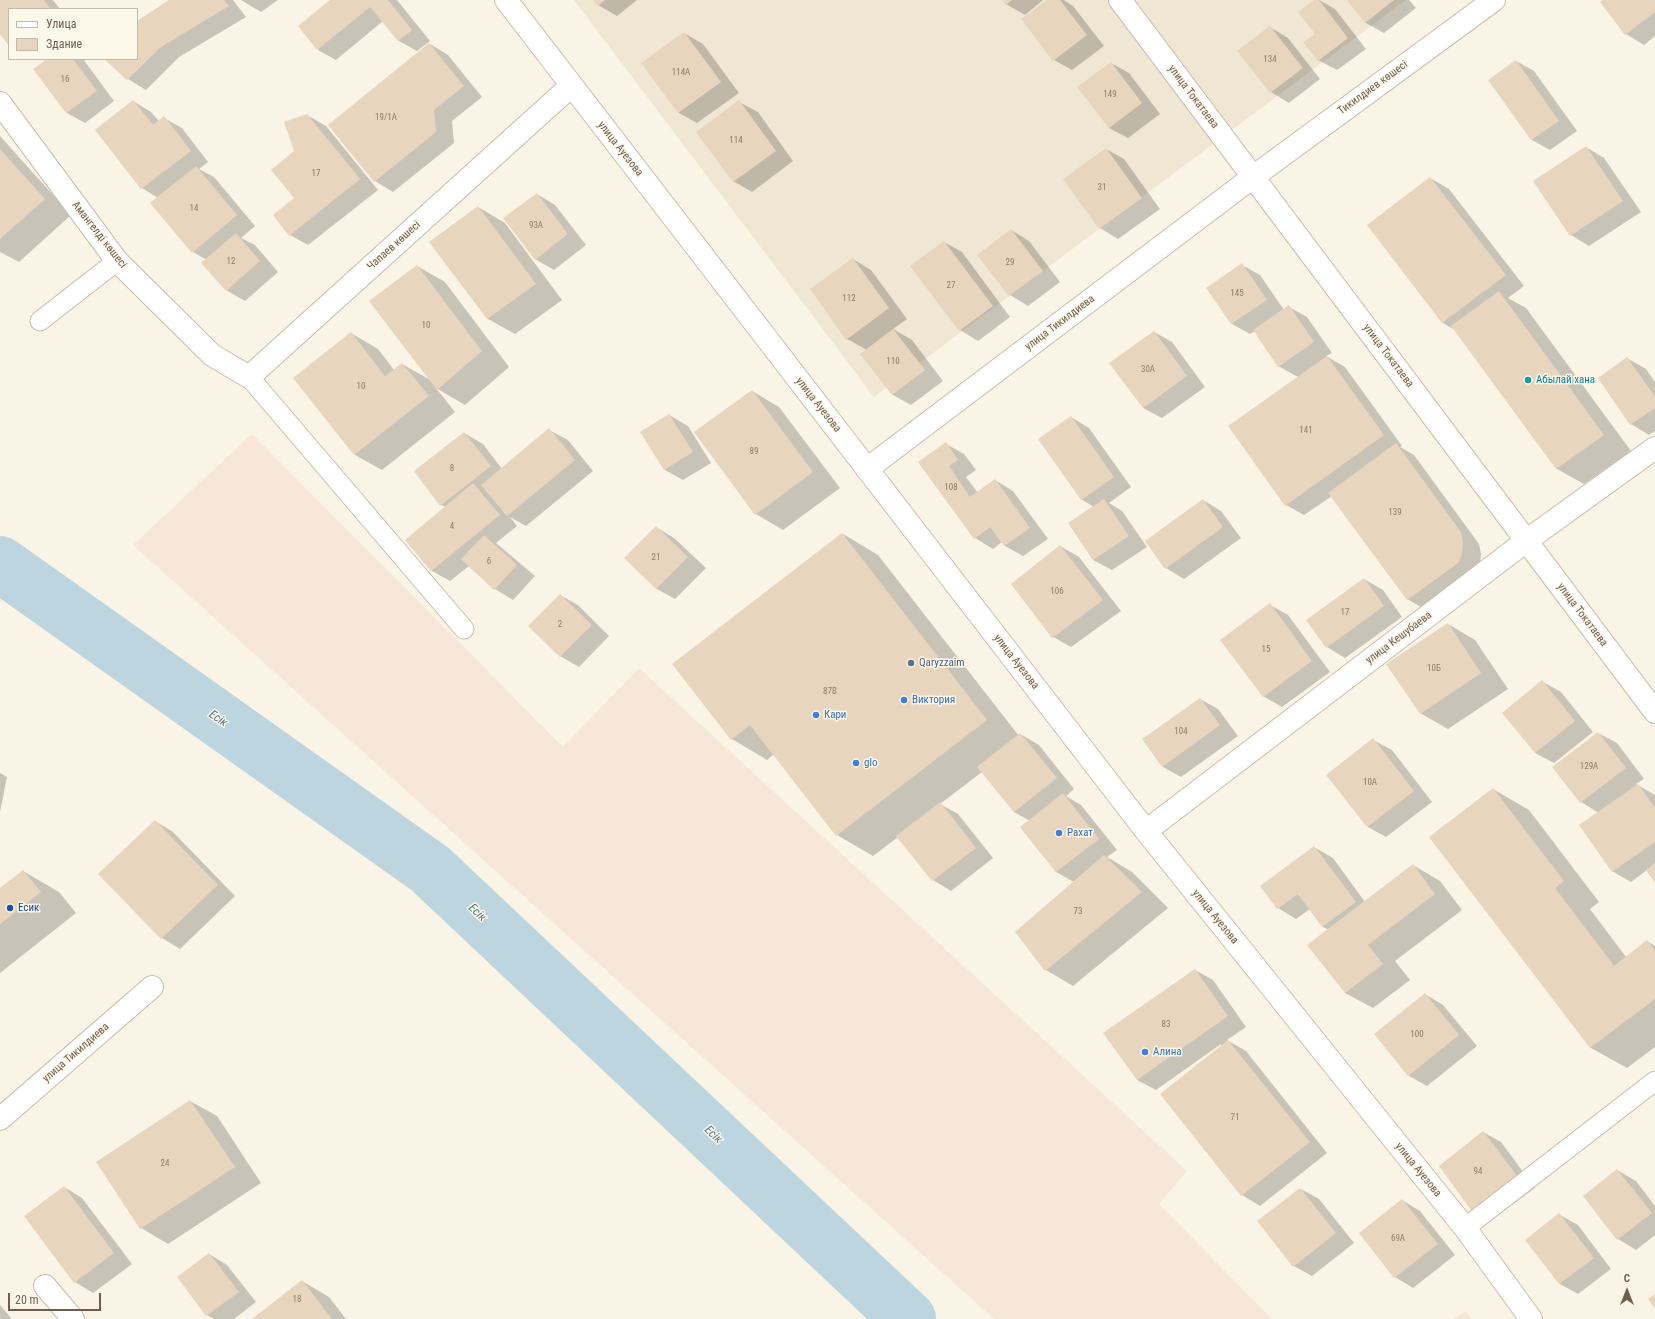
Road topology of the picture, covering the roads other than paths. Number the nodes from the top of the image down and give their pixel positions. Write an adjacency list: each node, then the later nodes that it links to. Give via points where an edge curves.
1 (506, 0): 4 (street, улица Ауезова)
2 (1120, 0): 6 (street, улица Токатаева)
3 (1494, 0): 6 (street, Тикилдиев көшесі)
4 (571, 86): 9 (street, Чапаев көшесі); 11 (street, улица Ауезова)
5 (0, 102): 7 (street, Амангелді көшесі)
6 (1253, 176): 11 (street, улица Тикилдиева); 12 (street, улица Токатаева)
7 (117, 261): 8 (lane); 9 (street, Амангелді көшесі, via 212,354)
8 (40, 321)
9 (249, 377): 13 (lane)
10 (1655, 448): 12 (street, улица Кешубаева)
11 (867, 469): 15 (street, улица Ауезова)
12 (1526, 541): 14 (street, улица Токатаева); 15 (street, улица Кешубаева)
13 (464, 629)
14 (1655, 712)
15 (1146, 831): 19 (street, улица Ауезова)
16 (152, 987): 18 (street, улица Тикилдиева)
17 (1655, 1081): 19 (lane)
18 (0, 1119)
19 (1465, 1228): 22 (street, улица Ауезова)
20 (45, 1286): 21 (street)
21 (73, 1319)
22 (1531, 1319)

